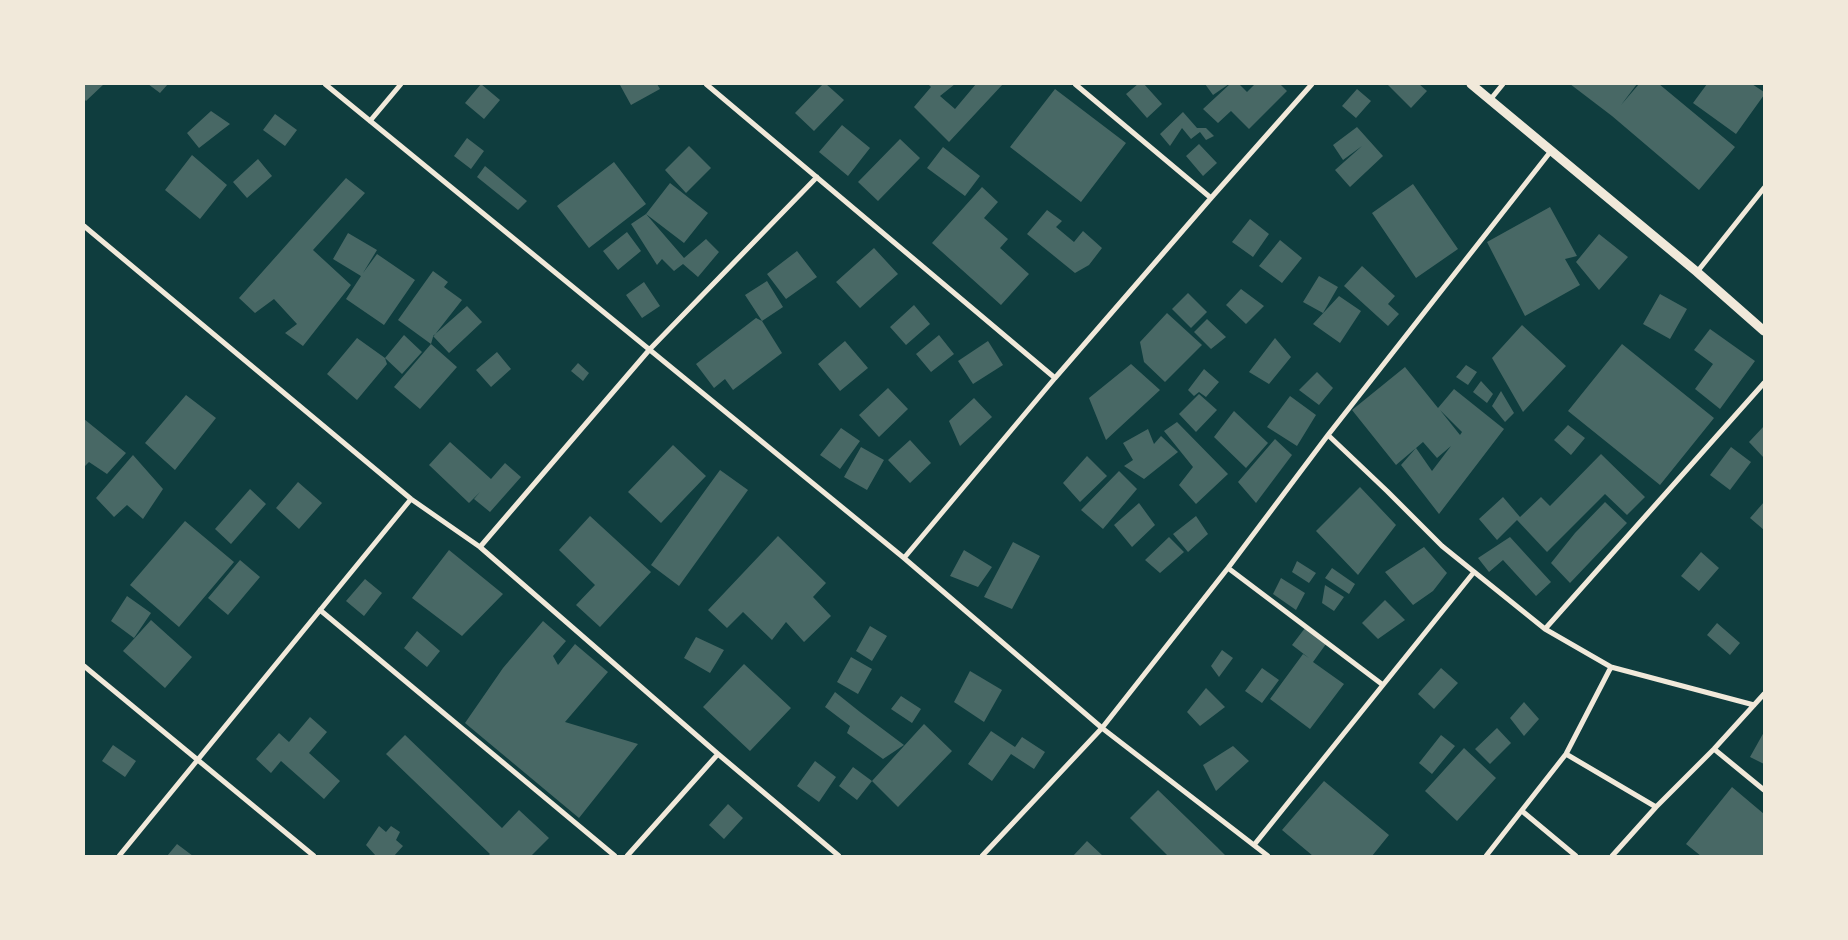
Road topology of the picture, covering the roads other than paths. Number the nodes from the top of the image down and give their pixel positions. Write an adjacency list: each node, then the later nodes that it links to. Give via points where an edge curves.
1 (325, 84): 9 (street)
2 (401, 84): 9 (street)
3 (706, 84): 11 (street)
4 (1075, 84): 13 (street)
5 (1312, 84): 13 (street)
6 (1471, 84): 8 (street)
7 (1503, 84): 8 (street)
8 (1490, 100): 10 (street)
9 (370, 121): 17 (street)
10 (1551, 151): 15 (street); 20 (street)
11 (817, 177): 17 (street); 18 (street)
12 (1764, 188): 15 (street)
13 (1211, 198): 18 (street)
14 (84, 226): 21 (street)
15 (1697, 272): 16 (street)
16 (1764, 331)
17 (650, 350): 22 (street); 23 (street)
18 (1055, 378): 23 (street)
19 (1764, 382): 27 (street)
20 (1328, 435): 24 (street); 25 (street, via 1442,546)
21 (411, 499): 22 (street); 26 (street)
22 (480, 547): 35 (street)
23 (904, 558): 33 (street)
24 (1228, 568): 30 (street); 33 (street)
25 (1474, 572): 27 (street); 30 (street)
26 (320, 610): 37 (street); 44 (street)
27 (1545, 628): 29 (street)
28 (84, 666): 37 (street)
29 (1611, 667): 32 (street); 36 (street)
30 (1383, 685): 41 (street)
31 (1764, 694): 32 (street)
32 (1754, 705): 34 (street)
33 (1102, 728): 41 (street); 47 (street)
34 (1714, 749): 38 (street); 39 (street)
35 (718, 754): 45 (street); 46 (street)
36 (1566, 754): 39 (street); 40 (street)
37 (199, 759): 42 (street); 43 (street)
38 (1764, 790)
39 (1656, 807): 51 (street)
40 (1522, 811): 49 (street); 50 (street)
41 (1254, 845): 48 (street)
42 (119, 856)
43 (314, 856)
44 (615, 856)
45 (628, 856)
46 (839, 856)
47 (982, 856)
48 (1268, 856)
49 (1486, 856)
50 (1576, 856)
51 (1612, 856)

